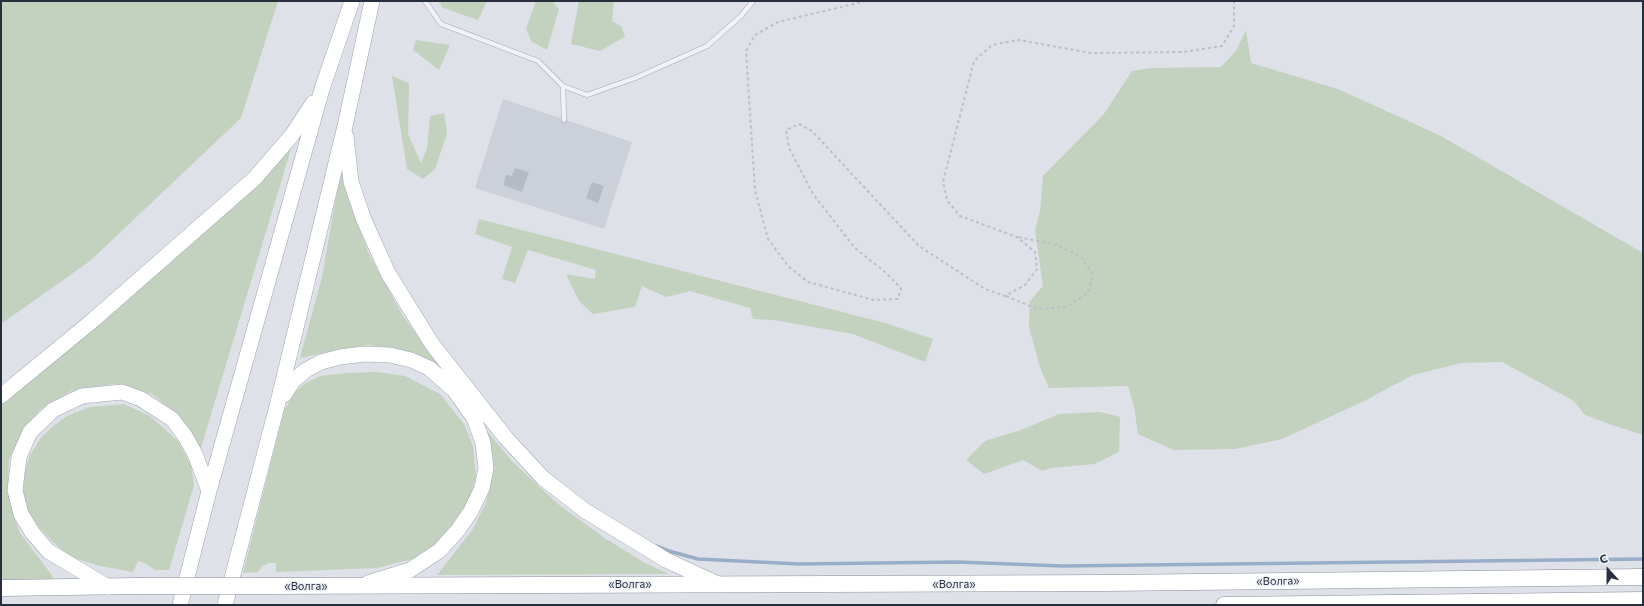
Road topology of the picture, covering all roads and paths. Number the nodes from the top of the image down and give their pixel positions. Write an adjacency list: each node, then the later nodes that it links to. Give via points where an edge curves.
1 (352, 1): 8 (main road)
2 (372, 1): 10 (main road)
3 (425, 1): 7 (lane, via 441,24 538,61)
4 (753, 1): 7 (lane, via 741,16 707,46 635,78 587,95)
5 (866, 1): 12 (path, via 778,22 755,35 746,51 755,190 768,239 788,266 808,282 874,300 898,299 901,288 855,248 813,194 789,148 786,130 799,124 812,131 919,246 985,289)
6 (1234, 1): 11 (path, via 1234,26 1222,46 1183,52 1091,53 1019,40 992,46 974,61 944,182 947,200 960,216)
7 (563, 86): 9 (lane)
8 (322, 89): 13 (main road, via 292,135 255,178 92,321); 15 (main road)
9 (564, 120)
10 (345, 126): 14 (main road); 17 (main road, via 351,182 364,220 388,273 432,344 506,438 543,478 584,510 666,560)
11 (1017, 237): 12 (path, via 1035,252 1037,269 1025,285); 12 (path, via 1057,245 1082,258 1093,276 1088,293 1066,307 1037,309)
12 (1005, 296)
13 (1, 396)
14 (277, 406): 18 (main road, via 292,381 321,362 364,354 390,355 429,368 454,390 474,418 483,443 486,468 482,488 458,530 439,551 410,570); 23 (main road)
15 (209, 491): 19 (main road, via 185,436 172,419 141,399 122,392 82,396 47,415 30,432 19,457 15,490 21,514 48,551); 22 (main road)
16 (1643, 577): 17 (highway, «Волга», via 1107,584)
17 (718, 584): 18 (highway, «Волга»)
18 (358, 586): 19 (highway, «Волга», bridge)
19 (108, 587): 20 (highway)
20 (1, 588)
21 (1643, 600): 24 (highway)
22 (180, 605)
23 (225, 605)
24 (1224, 605)

